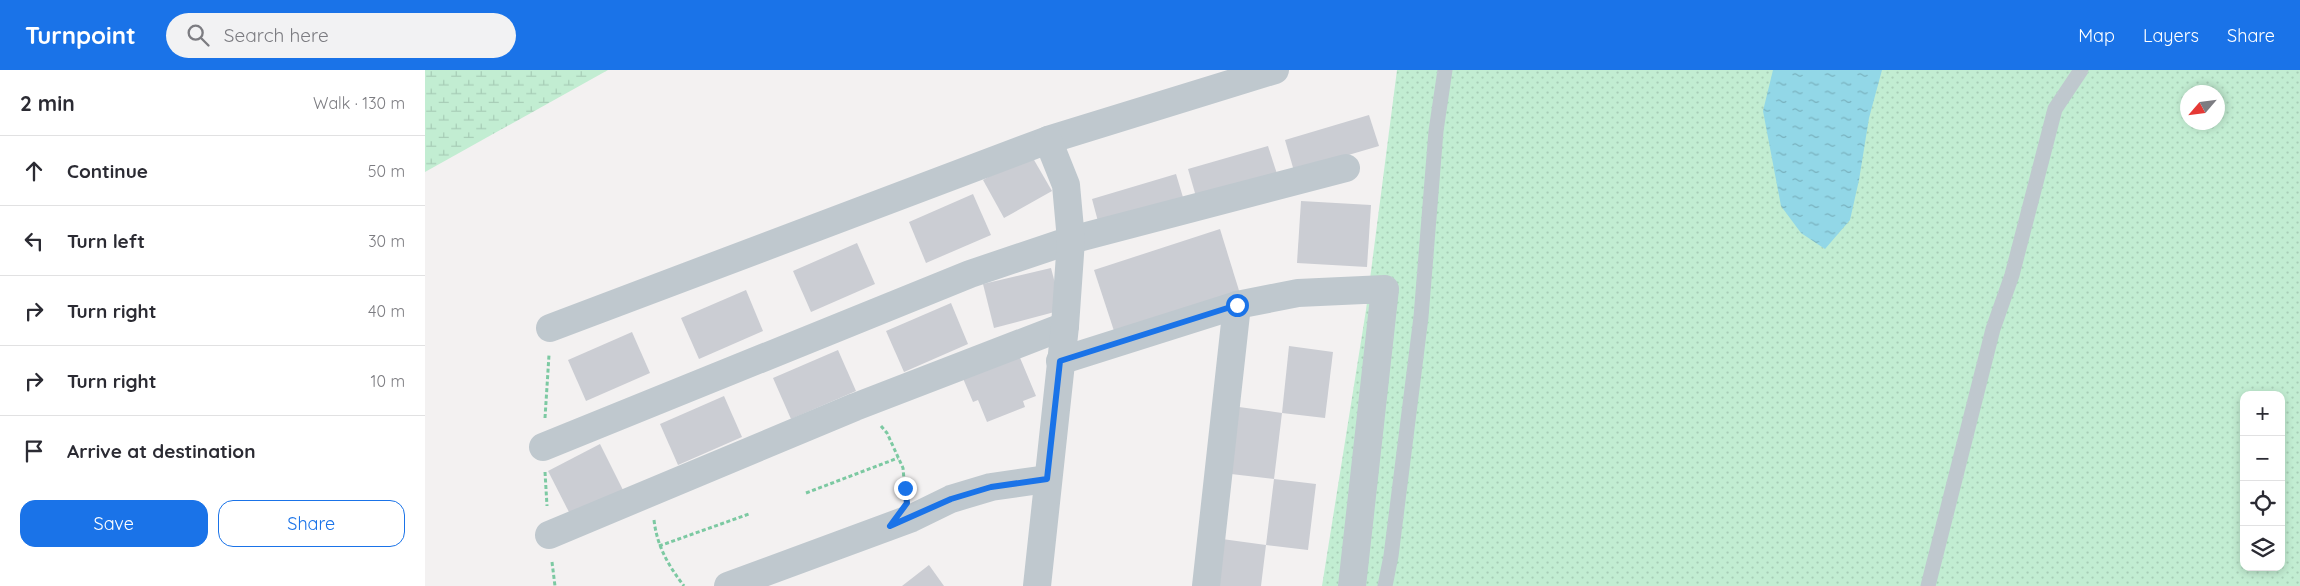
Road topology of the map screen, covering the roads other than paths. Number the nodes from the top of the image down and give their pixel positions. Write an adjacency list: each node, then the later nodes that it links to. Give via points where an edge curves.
1 (1275, 70): 4 (street)
2 (1445, 70): 18 (lane, via 1436,131 1421,317)
3 (2081, 70): 19 (lane, via 2055,109 2012,275 1993,329)
4 (1048, 140): 6 (street, via 1066,185); 9 (street)
5 (1346, 168): 6 (street)
6 (1071, 240): 8 (street); 11 (street, via 970,274)
7 (1237, 305): 10 (street); 16 (street); 17 (street, via 1298,293 1385,289)
8 (1065, 326): 10 (street); 13 (street, via 863,404)
9 (550, 328)
10 (1060, 361): 12 (street)
11 (543, 447)
12 (1047, 479): 14 (street, via 991,487 951,499 890,526); 15 (street)
13 (549, 535)
14 (728, 586)
15 (1037, 586)
16 (1206, 586)
17 (1352, 586)
18 (1385, 586)
19 (1928, 586)

